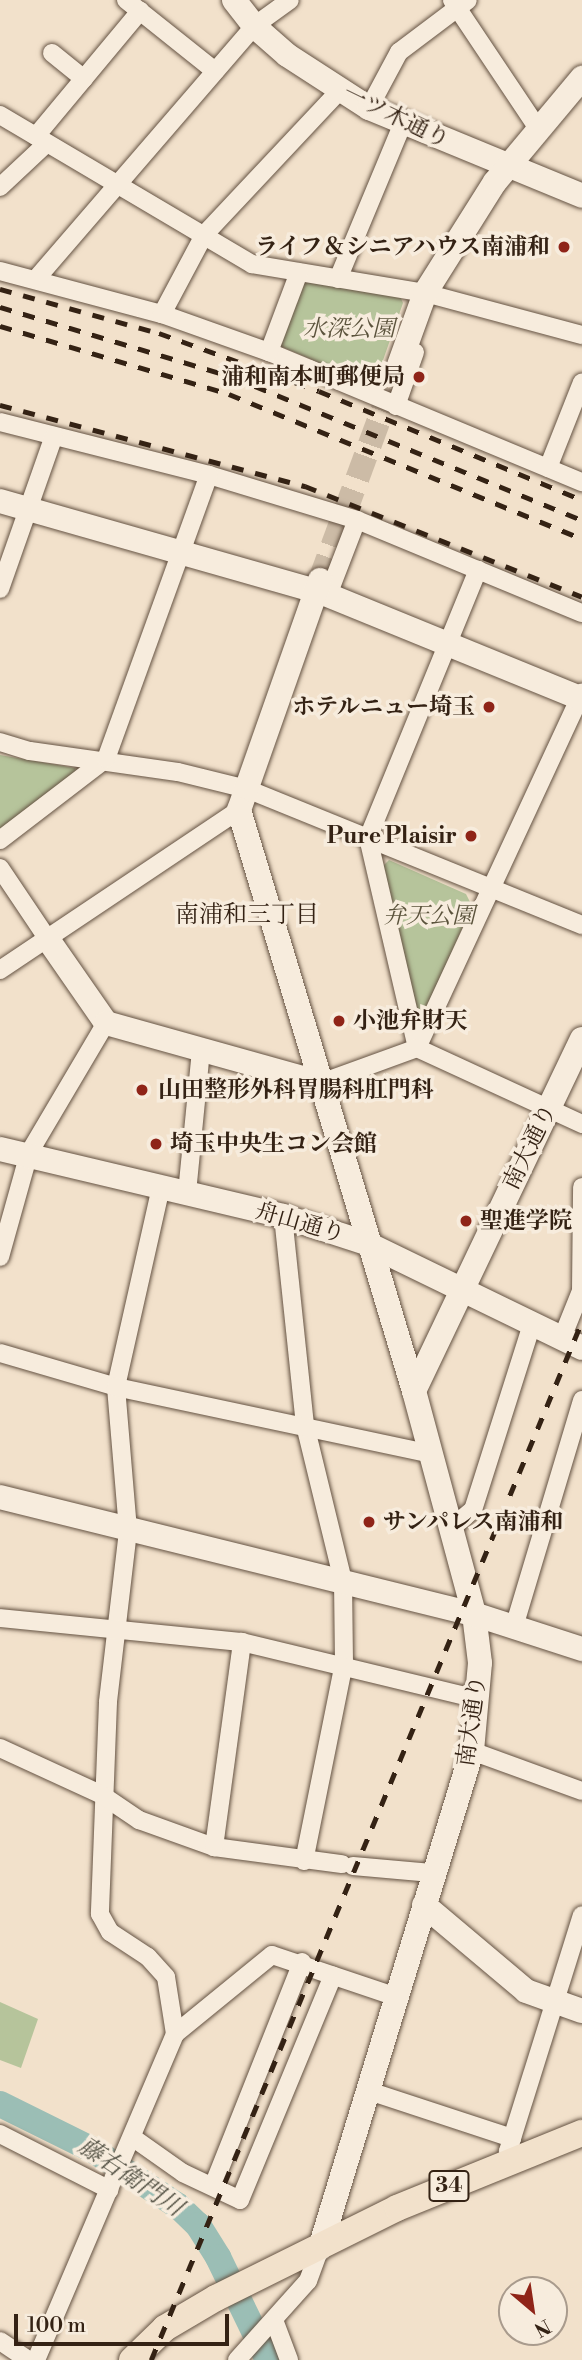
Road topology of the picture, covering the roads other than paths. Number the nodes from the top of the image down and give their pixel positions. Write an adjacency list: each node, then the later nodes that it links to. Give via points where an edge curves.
1 (234, 0): 5 (street, 一ツ木通り)
2 (290, 0): 5 (street)
3 (459, 3): 11 (street, via 399,52); 14 (street)
4 (133, 6): 7 (street); 9 (street)
5 (254, 26): 7 (street); 10 (street, 一ツ木通り)
6 (52, 53): 9 (street)
7 (215, 71): 17 (street)
8 (582, 78): 14 (street)
9 (84, 79): 15 (street)
10 (339, 91): 11 (street, 一ツ木通り); 20 (street)
11 (369, 108): 13 (street, 一ツ木通り)
12 (0, 115): 15 (street)
13 (403, 123): 16 (street, 一ツ木通り); 24 (street)
14 (539, 130): 16 (street)
15 (41, 139): 17 (street); 18 (street)
16 (509, 169): 19 (street, 一ツ木通り); 25 (street, via 495,182)
17 (116, 184): 20 (street); 23 (street)
18 (0, 187)
19 (582, 196)
20 (204, 235): 22 (street, via 252,264); 26 (street)
21 (0, 271): 23 (street)
22 (299, 272): 24 (street); 28 (street)
23 (36, 279): 26 (street)
24 (338, 279): 25 (street)
25 (430, 294): 27 (street); 29 (street); 31 (street)
26 (162, 314): 28 (street)
27 (582, 335)
28 (269, 352): 31 (street)
29 (399, 365)
30 (582, 382): 34 (street)
31 (396, 406): 34 (street)
32 (0, 422): 33 (street)
33 (54, 436): 35 (street); 38 (street)
34 (548, 468): 36 (street)
35 (209, 475): 39 (street); 40 (street)
36 (582, 482)
37 (0, 502): 38 (street)
38 (29, 510): 40 (street); 43 (street)
39 (357, 520): 41 (street); 42 (street)
40 (181, 552): 42 (street); 48 (street)
41 (478, 570): 44 (street); 45 (street)
42 (321, 588): 45 (street); 49 (street)
43 (0, 589)
44 (582, 612)
45 (448, 644): 46 (street); 50 (street)
46 (581, 696): 53 (street)
47 (0, 742): 48 (street)
48 (104, 762): 49 (street, via 178,772); 51 (street)
49 (243, 799): 50 (street); 55 (street); 61 (street)
50 (368, 838): 53 (street); 59 (street)
51 (0, 839)
52 (0, 868): 55 (street)
53 (488, 890): 54 (street); 59 (street)
54 (582, 925)
55 (47, 938): 56 (street); 57 (street)
56 (0, 970)
57 (106, 1023): 60 (street); 65 (street)
58 (582, 1040): 62 (street, 南大通り)
59 (417, 1048): 61 (street); 62 (street)
60 (201, 1050): 61 (street); 68 (street)
61 (321, 1083): 70 (street)
62 (548, 1109): 63 (street); 72 (street, 南大通り)
63 (582, 1124)
64 (0, 1149): 65 (street, 舟山通り)
65 (29, 1153): 66 (street, 舟山通り); 71 (street)
66 (161, 1187): 68 (street, 舟山通り); 76 (street)
67 (582, 1187): 74 (street, via 582,1291)
68 (187, 1194): 69 (street, 舟山通り)
69 (283, 1216): 70 (street, 舟山通り); 79 (street)
70 (366, 1243): 72 (street, 舟山通り); 77 (street)
71 (0, 1256)
72 (461, 1289): 73 (street, 舟山通り); 77 (street, 南大通り)
73 (532, 1324): 74 (street, 舟山通り); 82 (street, via 473,1510)
74 (572, 1343)
75 (0, 1353): 76 (street)
76 (116, 1387): 79 (street); 83 (street)
77 (414, 1391): 80 (street, 南大通り)
78 (582, 1400): 87 (street)
79 (305, 1426): 80 (street); 84 (street)
80 (431, 1454): 82 (street, 南大通り)
81 (0, 1497): 83 (street)
82 (450, 1529): 85 (street, 南大通り)
83 (128, 1531): 84 (street); 88 (street)
84 (343, 1581): 85 (street); 91 (street)
85 (474, 1614): 87 (street); 92 (street, 南大通り, via 480,1663)
86 (0, 1618): 88 (street)
87 (514, 1627): 90 (street)
88 (115, 1629): 89 (street); 96 (street)
89 (242, 1642): 91 (street); 97 (street)
90 (581, 1646)
91 (344, 1664): 92 (street); 98 (street)
92 (478, 1699): 94 (street, 南大通り)
93 (0, 1748): 96 (street)
94 (472, 1751): 95 (street); 99 (street, 南大通り)
95 (582, 1791)
96 (102, 1795): 97 (street, via 139,1820); 107 (street, via 100,1914 110,1932 148,1957 166,1977)
97 (214, 1847): 98 (street)
98 (304, 1861): 99 (street)
99 (432, 1872): 100 (street, 南大通り)
100 (424, 1905): 104 (street, 南大通り); 105 (street, via 526,1991)
101 (582, 1914): 105 (street)
102 (302, 1962): 103 (street); 107 (street, via 272,1955); 113 (street)
103 (333, 1976): 104 (street); 113 (street, via 240,2200)
104 (397, 1997): 108 (street, 南大通り)
105 (554, 2003): 106 (street); 112 (street)
106 (582, 2011)
107 (175, 2034): 111 (street)
108 (366, 2090): 112 (street); 115 (street, 南大通り)
109 (582, 2133): 112 (main road, 34)
110 (0, 2134): 114 (street)
111 (130, 2143): 113 (street); 114 (street)
112 (510, 2149): 115 (main road, 34)
113 (213, 2186)
114 (111, 2187): 120 (street)
115 (320, 2248): 116 (street, via 307,2281); 121 (main road, 34, via 165,2328)
116 (271, 2323): 118 (street); 122 (street)
117 (0, 2341): 119 (street)
118 (243, 2356)
119 (28, 2360)
120 (36, 2360)
121 (132, 2360)
122 (289, 2360)

